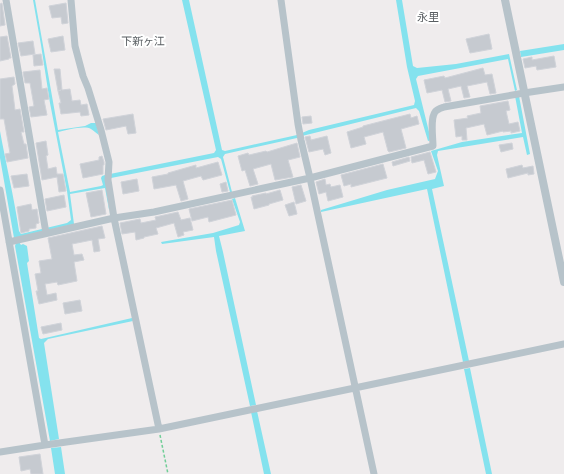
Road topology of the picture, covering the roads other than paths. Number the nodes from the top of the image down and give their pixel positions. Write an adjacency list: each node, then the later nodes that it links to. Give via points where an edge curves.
1 (6, 0): 10 (street)
2 (71, 0): 9 (street, via 75,46 109,162 108,180)
3 (282, 0): 7 (street, via 298,124)
4 (505, 0): 6 (street)
5 (564, 87): 6 (street)
6 (524, 93): 7 (street, via 444,107 434,113 432,120 434,146); 12 (street)
7 (310, 178): 9 (street, via 154,212); 14 (street)
8 (0, 190): 11 (street)
9 (114, 218): 10 (street); 15 (street)
10 (46, 233): 11 (street)
11 (9, 242): 16 (street)
12 (564, 282)
13 (564, 344): 14 (street)
14 (356, 387): 15 (street); 18 (street)
15 (159, 428): 16 (street)
16 (45, 445): 17 (street)
17 (0, 452)
18 (374, 474)

